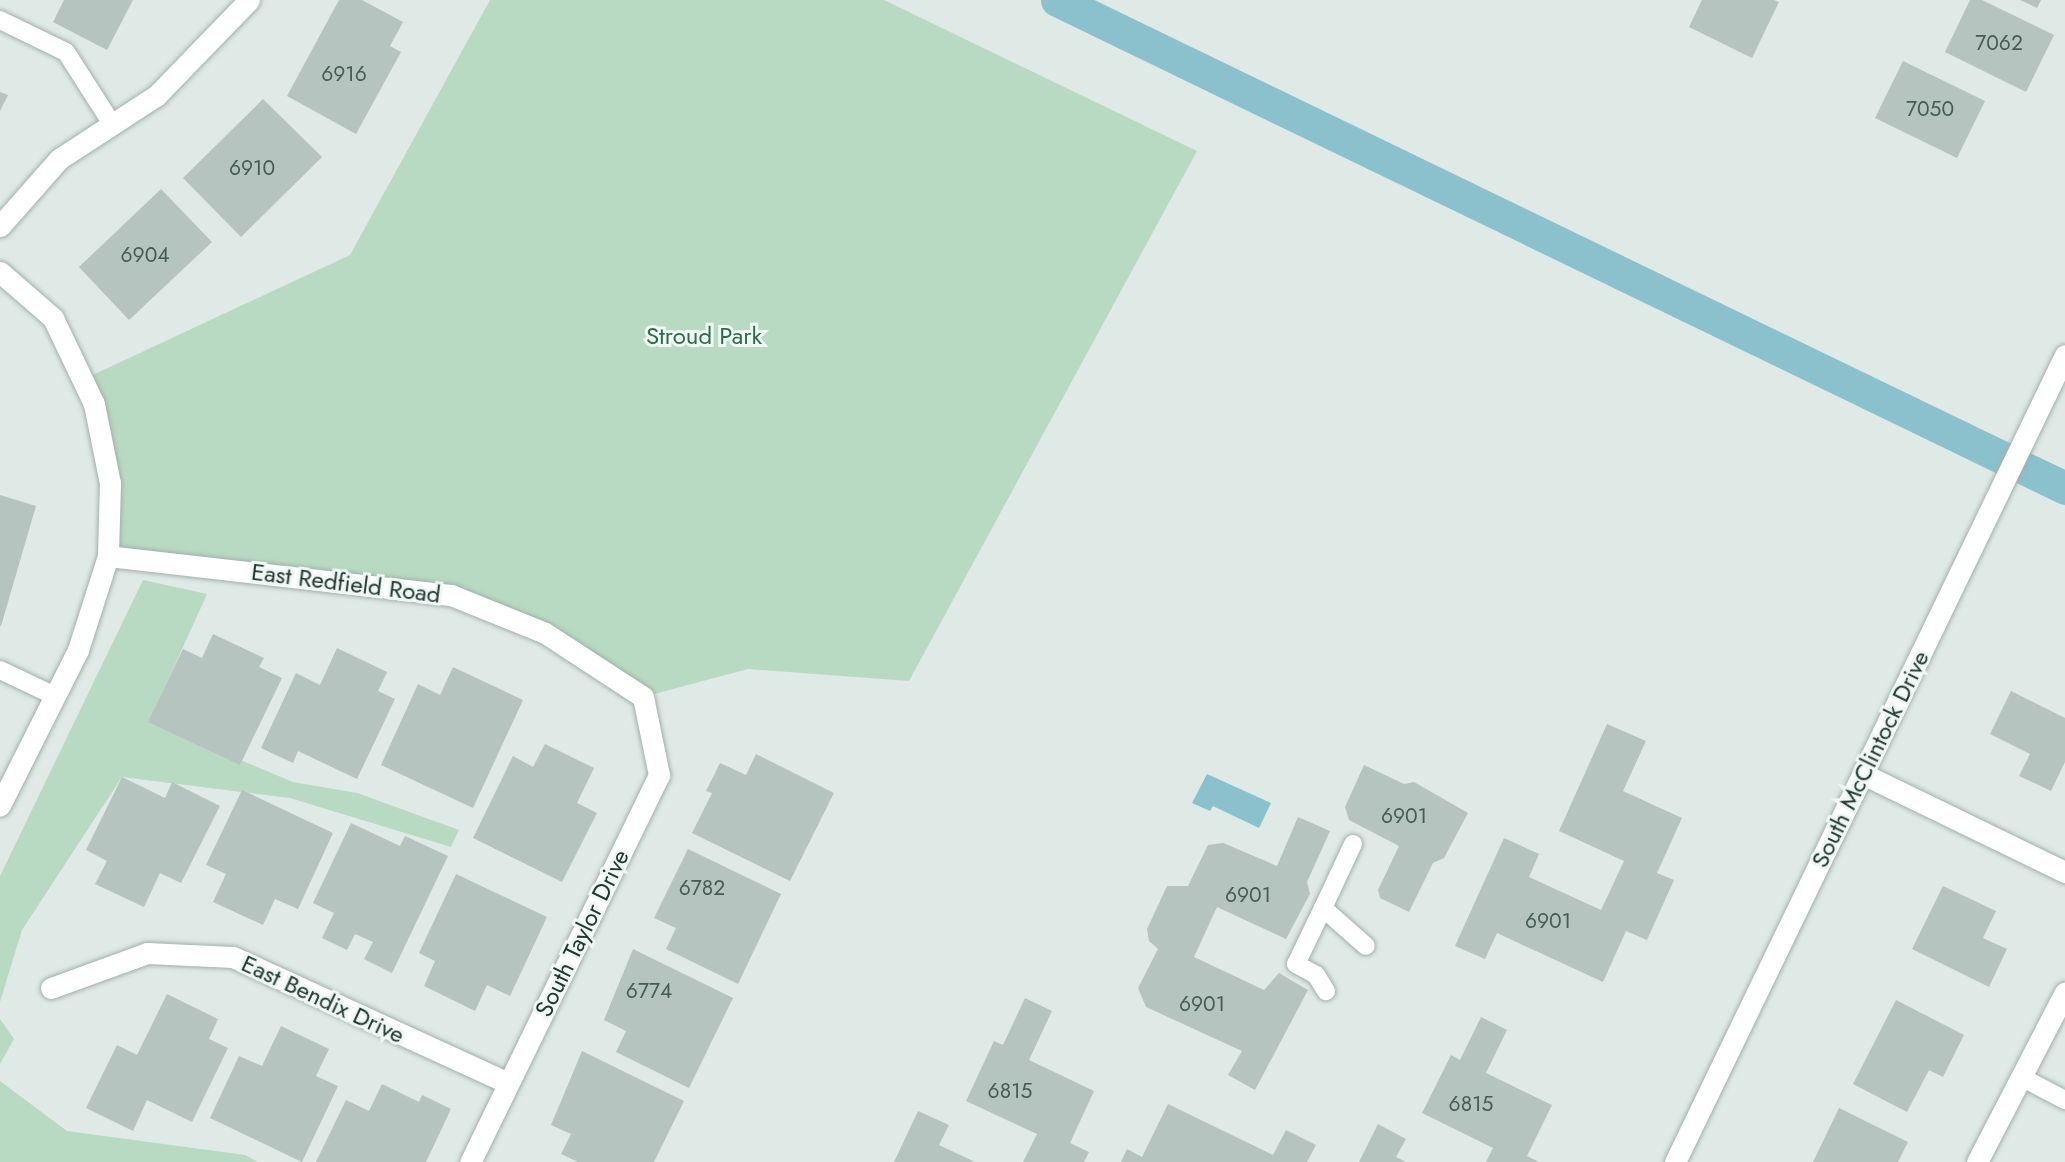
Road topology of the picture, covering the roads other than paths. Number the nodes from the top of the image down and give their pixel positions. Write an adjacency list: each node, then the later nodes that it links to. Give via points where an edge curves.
1 (249, 0): 3 (street, via 157,95)
2 (0, 20): 3 (lane, via 66,52)
3 (112, 124): 4 (street, via 59,159)
4 (0, 226)
5 (0, 272): 7 (street, via 53,318 94,404 110,482)
6 (2065, 355): 11 (street, South McClintock Drive)
7 (108, 556): 9 (street, via 78,650); 10 (street, East Redfield Road, via 451,595 545,633)
8 (0, 670): 9 (lane)
9 (55, 696): 12 (street)
10 (643, 697): 21 (street, South Taylor Drive, via 659,775)
11 (1863, 774): 14 (street); 24 (street, South McClintock Drive)
12 (0, 805)
13 (1353, 844): 15 (lane)
14 (2065, 872)
15 (1323, 908): 16 (lane); 18 (lane, via 1296,964 1316,975)
16 (1366, 946)
17 (51, 989): 21 (street, East Bendix Drive, via 147,953 233,957)
18 (1326, 991)
19 (2065, 992): 20 (street)
20 (2021, 1077): 22 (lane); 25 (street)
21 (508, 1083): 23 (street, South Taylor Drive)
22 (2065, 1100)
23 (470, 1162)
24 (1675, 1162)
25 (1976, 1162)

